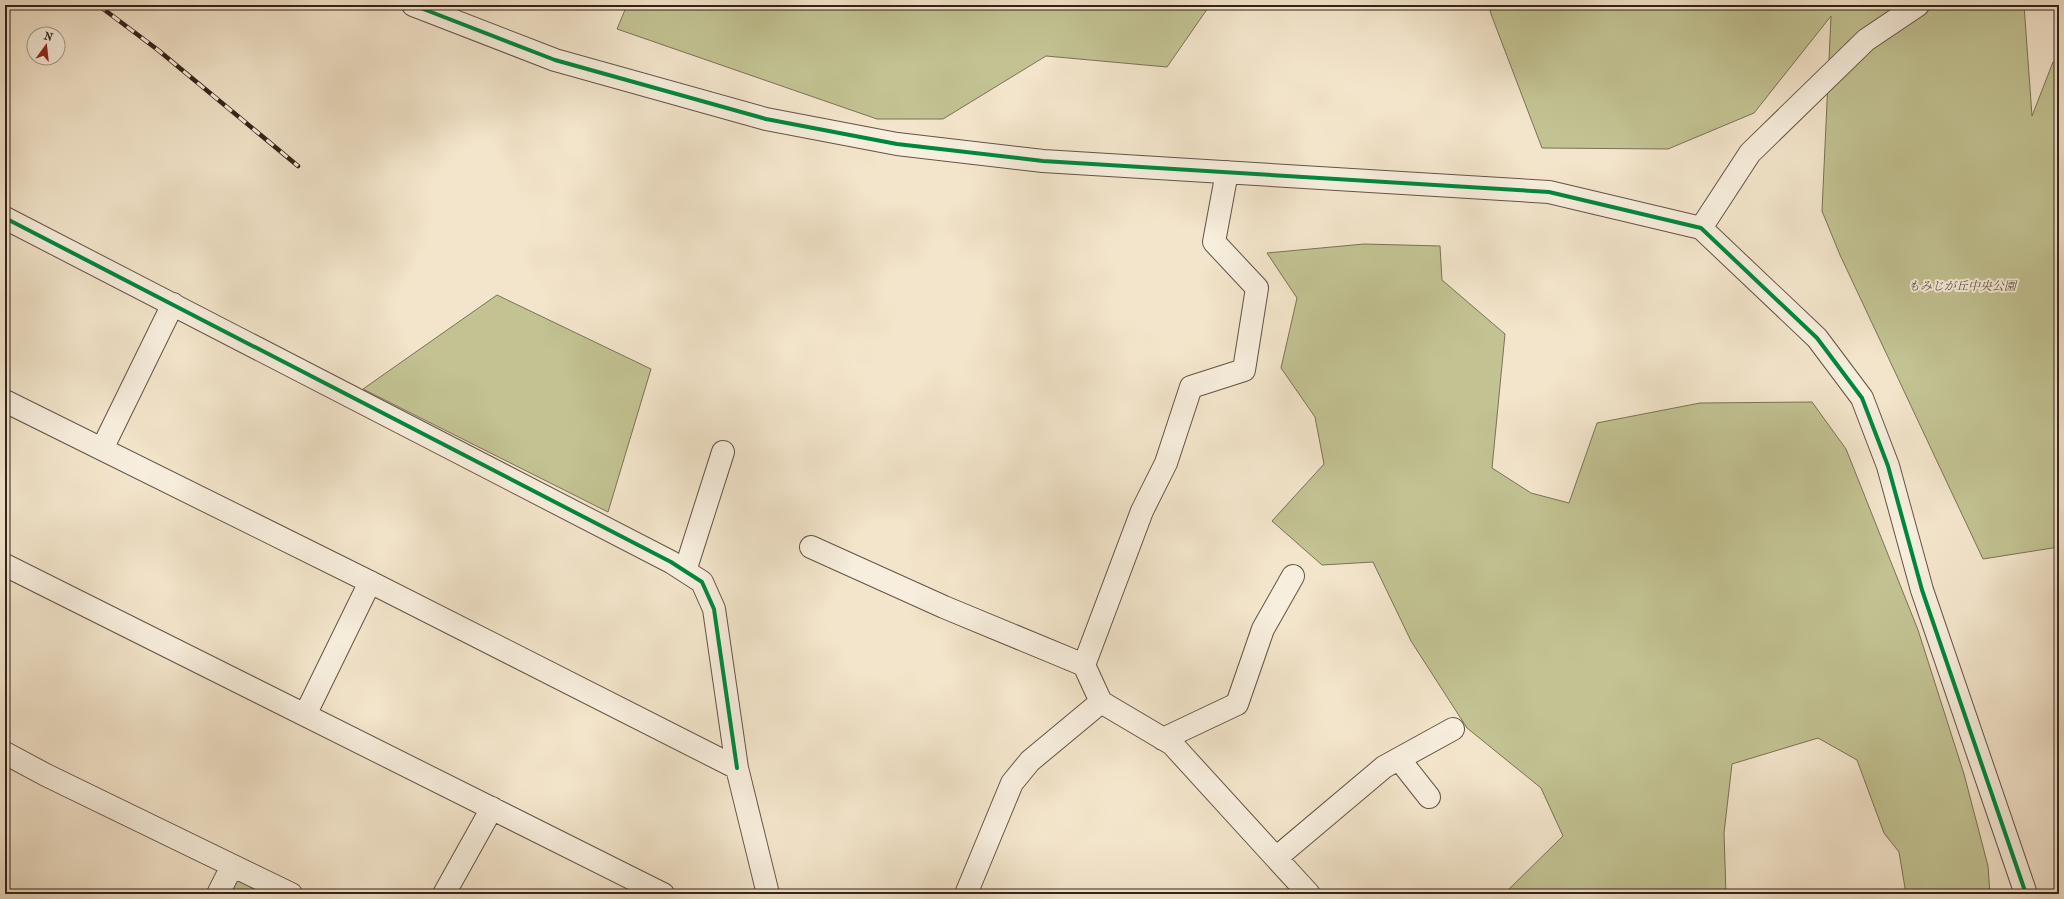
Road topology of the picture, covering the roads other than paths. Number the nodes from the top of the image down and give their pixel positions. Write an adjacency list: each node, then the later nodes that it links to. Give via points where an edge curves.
1 (413, 5): 3 (street, via 555,60 766,119 897,144 1043,161)
2 (1918, 5): 5 (street, via 1866,40 1750,153)
3 (1227, 172): 5 (street, via 1549,192); 15 (street, via 1214,242 1257,288 1244,370 1192,387 1166,463 1142,511)
4 (5, 218): 6 (street)
5 (1701, 228): 34 (street, via 1817,338 1862,398 1888,466 1922,590)
6 (173, 304): 8 (street); 12 (street)
7 (5, 401): 8 (street)
8 (102, 449): 14 (street)
9 (723, 452): 12 (street)
10 (811, 547): 15 (street, via 944,608)
11 (5, 565): 17 (street)
12 (685, 571): 22 (street, via 702,582 714,609)
13 (1293, 576): 19 (street, via 1263,629 1237,704)
14 (370, 582): 17 (street); 22 (street)
15 (1084, 665): 16 (street)
16 (1101, 702): 19 (street); 32 (street, via 1030,761 1012,783)
17 (305, 715): 24 (street)
18 (1453, 729): 21 (street)
19 (1163, 739): 25 (street, via 1172,744)
20 (5, 753): 26 (street)
21 (1399, 759): 23 (street); 25 (street, via 1384,767)
22 (736, 768): 31 (street)
23 (1429, 797)
24 (492, 808): 29 (street); 30 (street)
25 (1276, 858): 33 (street)
26 (232, 866): 27 (street); 28 (street)
27 (218, 894)
28 (291, 894)
29 (444, 894)
30 (663, 894)
31 (768, 894)
32 (966, 894)
33 (1309, 894)
34 (2026, 894)

